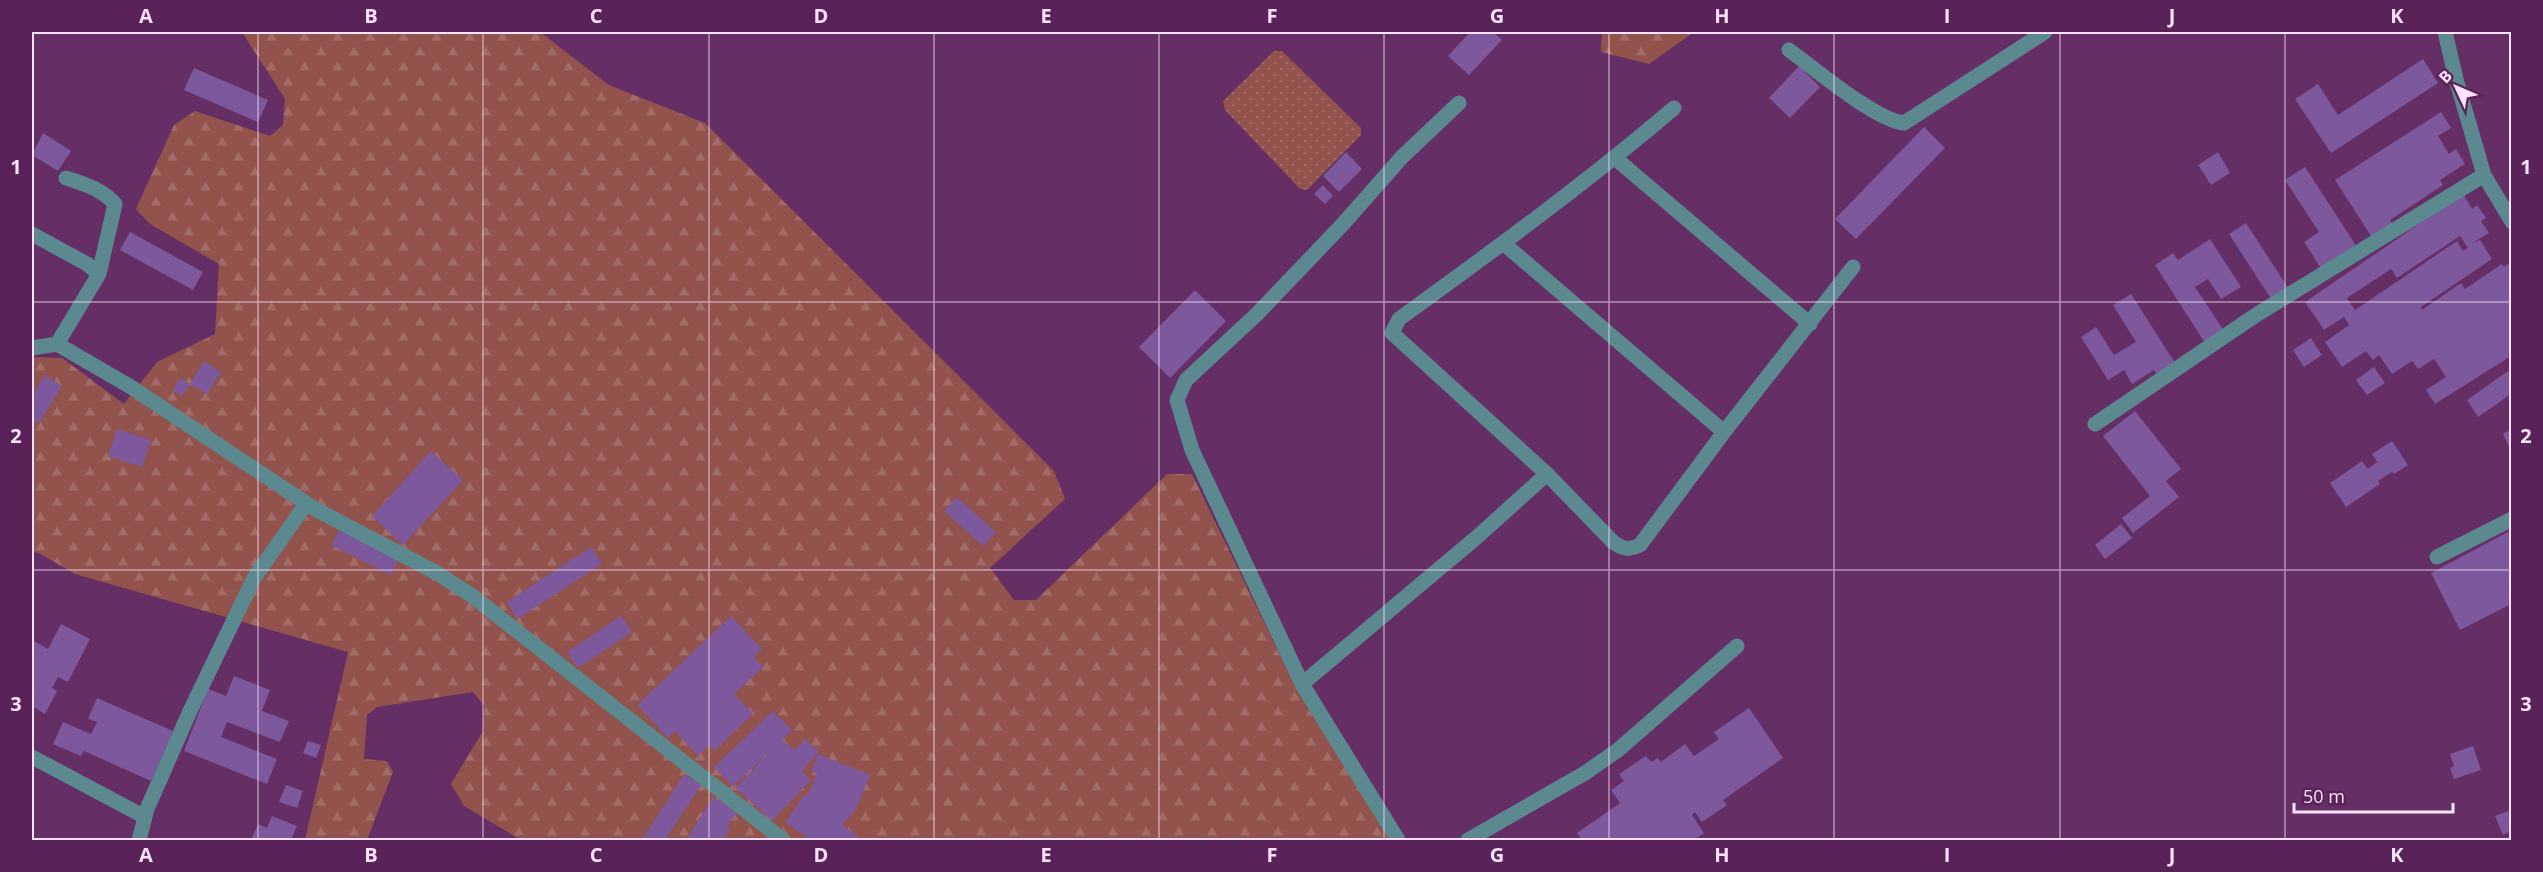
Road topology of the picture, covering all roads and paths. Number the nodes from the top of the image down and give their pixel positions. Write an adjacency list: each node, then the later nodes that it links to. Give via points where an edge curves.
1 (2045, 32): 3 (street, via 1904,123 1893,122 1873,110)
2 (2445, 32): 7 (street)
3 (1789, 50)
4 (1460, 103): 24 (street, via 1402,157 1257,314 1186,380 1178,400 1192,450)
5 (1674, 108): 6 (street)
6 (1615, 158): 11 (street); 14 (street)
7 (2484, 175): 9 (street); 17 (street, via 2256,315)
8 (66, 178): 13 (street, via 108,196 115,204)
9 (2511, 222)
10 (32, 234): 13 (street)
11 (1503, 243): 18 (street); 19 (street, via 1398,319 1392,333)
12 (1852, 267): 14 (street)
13 (99, 274): 15 (street)
14 (1810, 324): 18 (street)
15 (57, 344): 16 (street); 20 (street, via 131,387)
16 (32, 348)
17 (2095, 424)
18 (1724, 432): 19 (street, via 1652,531 1630,550 1613,542)
19 (1547, 474): 24 (street)
20 (306, 504): 26 (street, via 254,578 190,711); 28 (street, via 471,595)
21 (2511, 519): 22 (street)
22 (2437, 556)
23 (1737, 646): 30 (street, via 1618,750)
24 (1302, 684): 29 (street)
25 (32, 757): 26 (street)
26 (145, 817): 27 (street)
27 (139, 840)
28 (783, 840)
29 (1398, 840)
30 (1468, 840)

